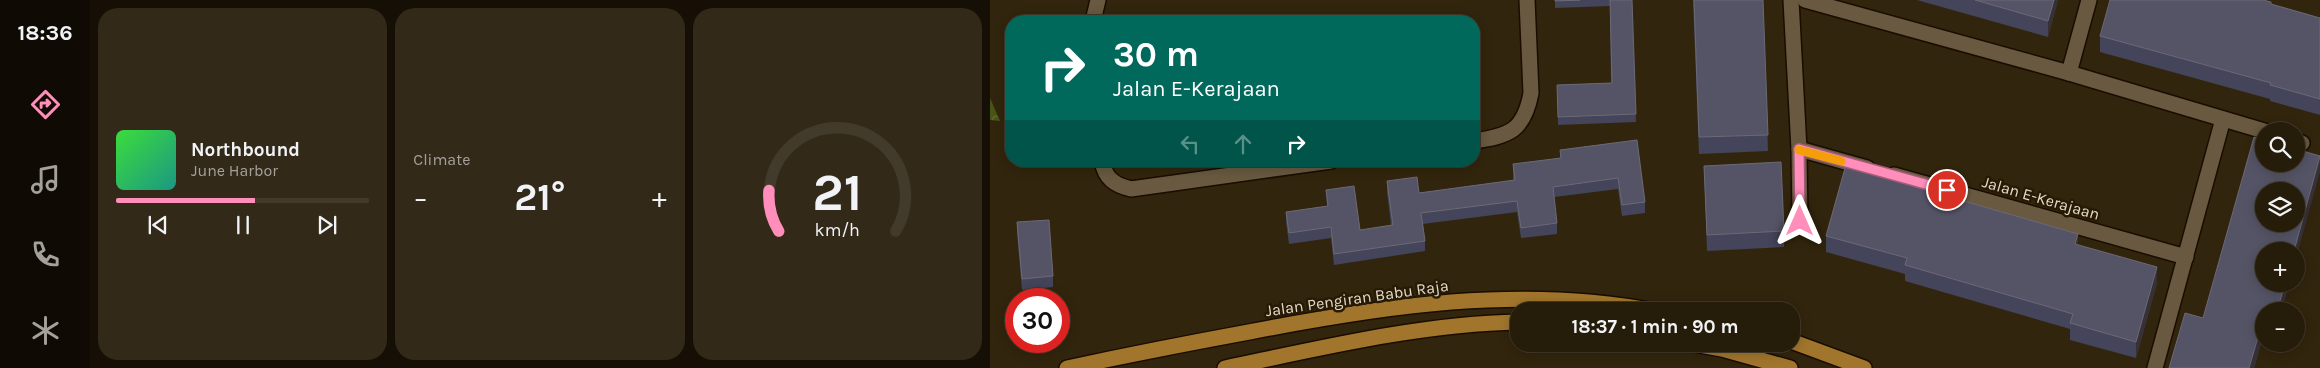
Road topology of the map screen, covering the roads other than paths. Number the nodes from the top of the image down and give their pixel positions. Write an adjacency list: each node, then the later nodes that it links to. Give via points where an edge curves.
1 (1098, 0): 6 (street)
2 (1527, 0): 10 (street, via 1531,93 1528,108 1523,120 1511,132)
3 (1790, 0): 11 (street)
4 (1805, 0): 7 (street)
5 (2089, 0): 7 (street)
6 (1094, 15)
7 (2069, 73): 8 (street)
8 (2223, 119): 9 (street); 15 (street)
9 (2255, 129)
10 (1480, 140)
11 (1799, 149): 14 (street); 15 (street, Jalan E-Kerajaan)
12 (1104, 167): 13 (street, via 1106,176 1114,183 1137,189)
13 (1289, 167)
14 (1800, 221)
15 (2186, 256): 25 (street)
16 (1582, 302): 20 (main road, Jalan Pengiran Babu Raja, via 1505,298 1331,316)
17 (1510, 322): 22 (main road, via 1336,345)
18 (1800, 344): 24 (main road)
19 (1733, 352): 23 (main road)
20 (1118, 363): 21 (main road, Jalan Pengiran Babu Raja)
21 (1068, 368)
22 (1225, 368)
23 (1790, 368)
24 (1864, 368)
25 (2155, 368)

